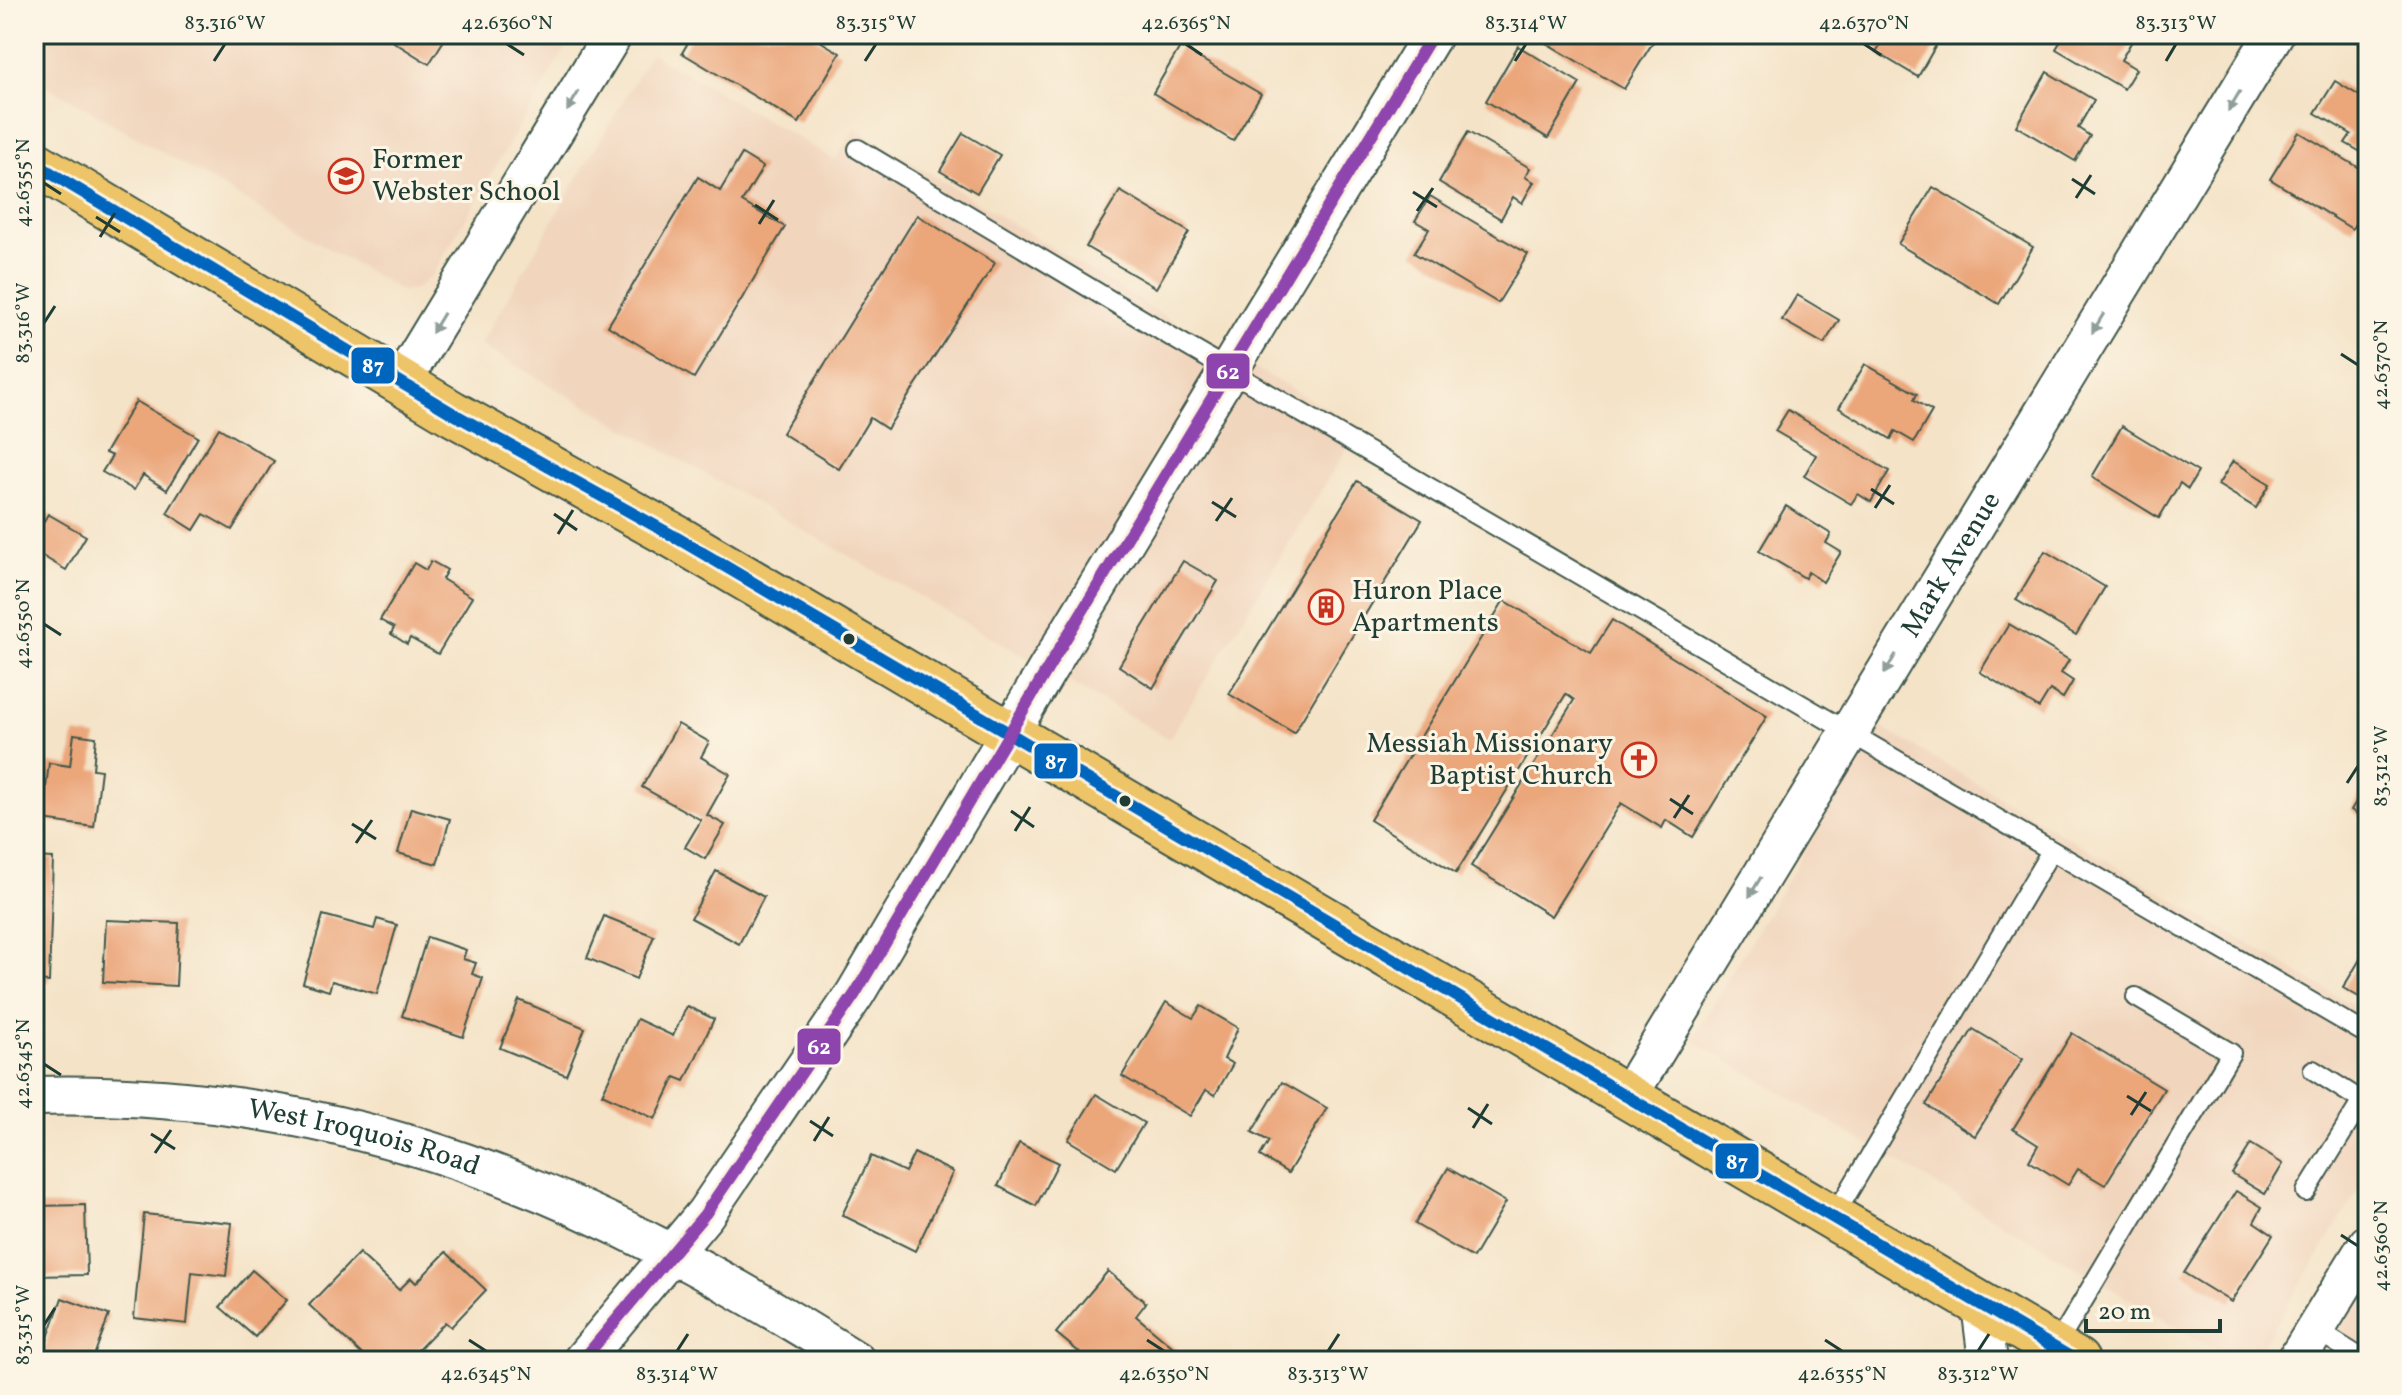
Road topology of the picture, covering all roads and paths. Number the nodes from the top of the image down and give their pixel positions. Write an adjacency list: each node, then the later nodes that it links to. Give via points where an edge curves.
1 (613, 34): 7 (street, one-way to 7)
2 (1433, 34): 6 (street)
3 (2274, 34): 9 (street, Mark Avenue, one-way to 9)
4 (858, 149): 6 (lane)
5 (34, 163): 7 (highway)
6 (1230, 369): 8 (street); 9 (lane)
7 (402, 381): 8 (highway)
8 (1009, 733): 15 (highway); 20 (street, via 847,1006)
9 (1848, 733): 10 (lane); 15 (street, Mark Avenue, one-way to 15)
10 (2051, 851): 12 (lane); 18 (lane)
11 (2136, 997): 23 (lane, via 2231,1053)
12 (2368, 1035)
13 (2313, 1070): 16 (lane)
14 (34, 1096): 20 (street, West Iroquois Road, via 203,1101 339,1124 500,1174)
15 (1628, 1096): 18 (highway)
16 (2365, 1096): 17 (lane)
17 (2306, 1192)
18 (1833, 1218): 21 (highway)
19 (2368, 1244): 22 (street)
20 (673, 1255): 24 (street); 25 (street, West Iroquois Road)
21 (1981, 1305): 23 (highway); 26 (street)
22 (2306, 1346): 27 (lane)
23 (2066, 1355)
24 (582, 1361)
25 (856, 1361)
26 (1988, 1361)
27 (2366, 1361)

